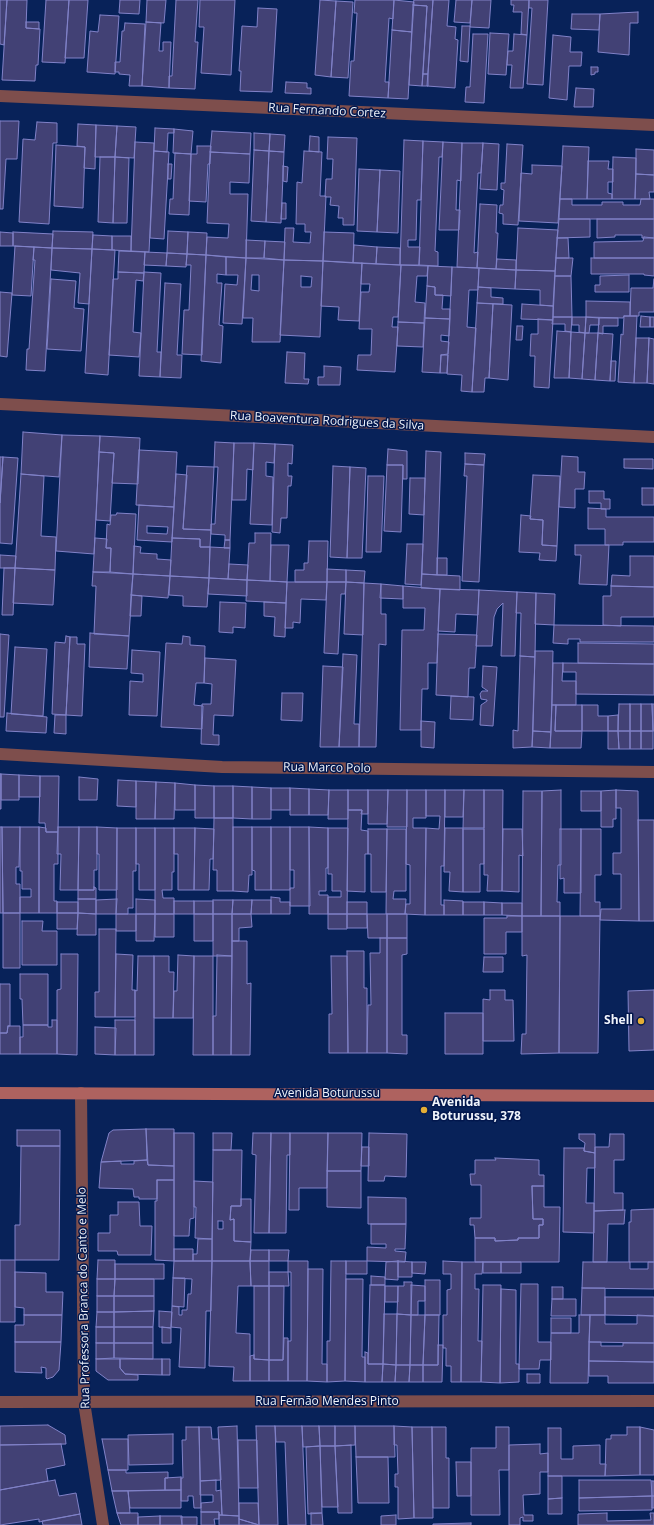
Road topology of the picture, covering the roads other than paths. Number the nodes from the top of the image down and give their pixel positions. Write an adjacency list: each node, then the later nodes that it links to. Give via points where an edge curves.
1 (0, 96): 2 (street, Rua Fernando Cortez)
2 (654, 125)
3 (0, 404): 4 (street, Rua Boaventura Rodrigues da Silva)
4 (654, 437)
5 (0, 754): 6 (street, Rua Marco Polo, via 222,767)
6 (654, 772)
7 (0, 1093): 8 (main road, Avenida Boturussu)
8 (81, 1093): 9 (main road, Avenida Boturussu); 12 (street, Rua Professora Branca do Canto e Melo)
9 (654, 1096)
10 (654, 1401): 12 (street, Rua Fernão Mendes Pinto)
11 (0, 1402): 12 (street, Rua Fernão Mendes Pinto)
12 (84, 1402): 13 (street, Rua Professora Branca do Canto e Melo)
13 (103, 1525)

